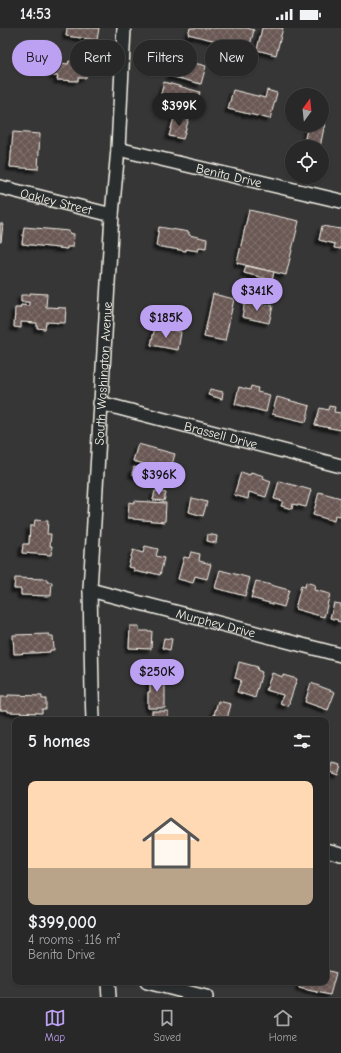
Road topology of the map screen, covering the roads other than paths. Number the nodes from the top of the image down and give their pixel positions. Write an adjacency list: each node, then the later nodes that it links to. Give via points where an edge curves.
1 (124, 28): 2 (street, South Washington Avenue)
2 (118, 149): 4 (street, Benita Drive); 5 (street, South Washington Avenue)
3 (0, 188): 5 (street, Oakley Street)
4 (341, 201)
5 (112, 215): 6 (street, South Washington Avenue)
6 (100, 403): 7 (street, Brassell Drive); 8 (street, South Washington Avenue)
7 (341, 466)
8 (90, 590): 9 (street, Murphey Drive); 10 (street, South Washington Avenue)
9 (341, 656)
10 (93, 717)
11 (329, 851): 12 (street)
12 (341, 854)
13 (108, 985): 15 (street)
14 (159, 985): 16 (street)
15 (109, 997)
16 (206, 997)

